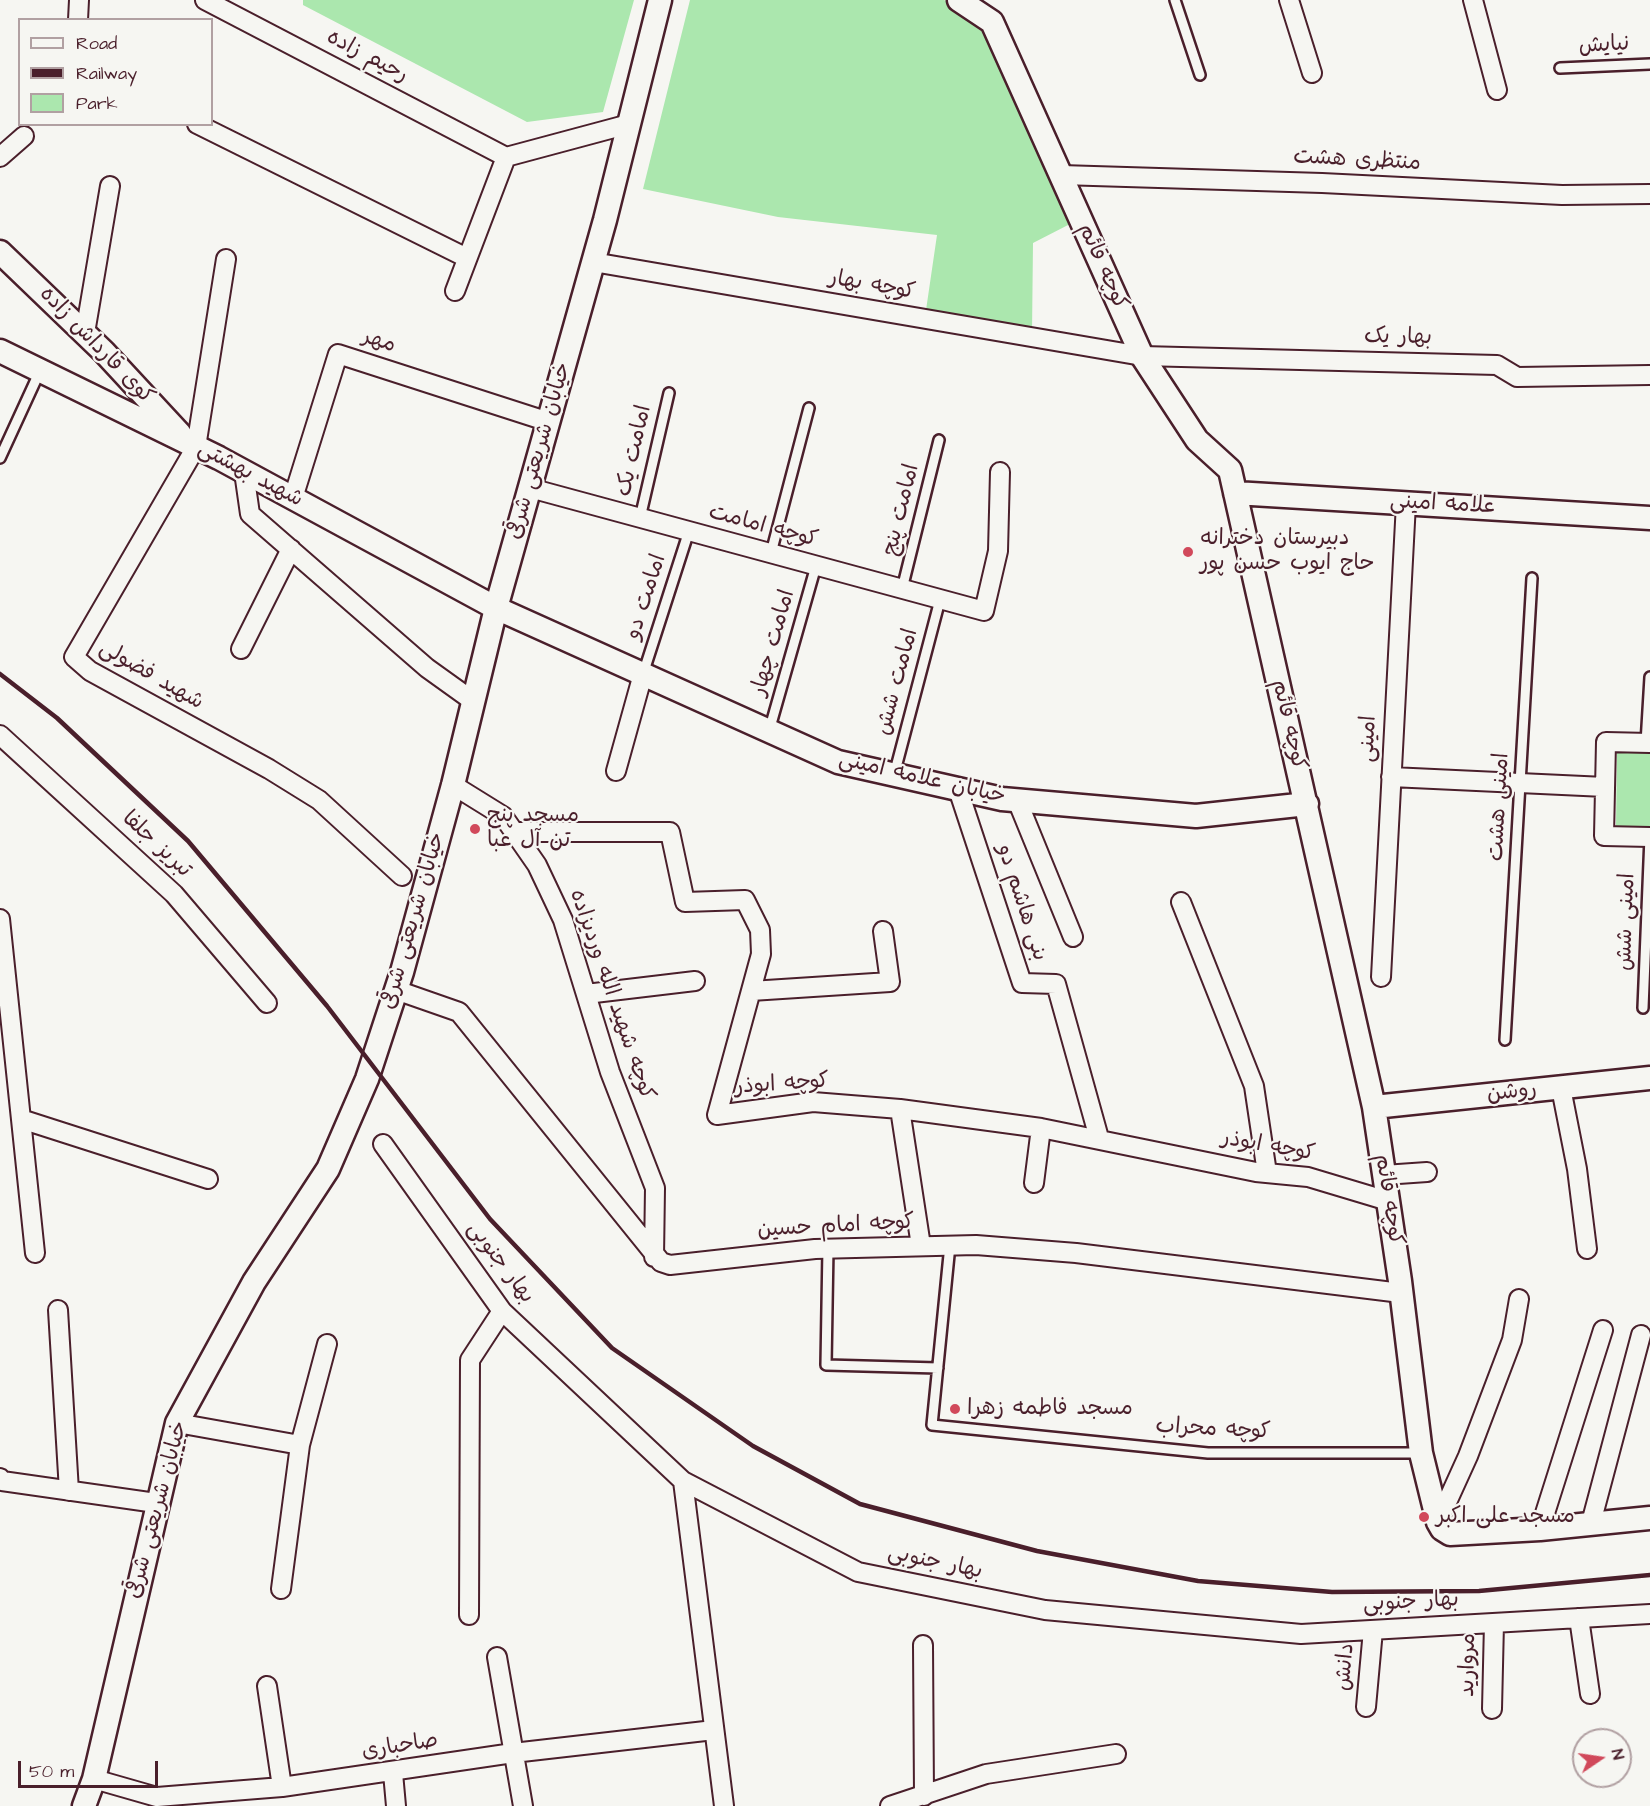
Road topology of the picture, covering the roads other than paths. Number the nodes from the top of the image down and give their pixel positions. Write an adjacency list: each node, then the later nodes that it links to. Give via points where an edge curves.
1 (79, 0): 8 (street)
2 (205, 0): 18 (street, رحیم زاده)
3 (660, 0): 14 (street, خیابان شریعتی شرقی)
4 (959, 0): 19 (street, کوچه قائم, via 992,22)
5 (1175, 0): 12 (lane)
6 (1289, 0): 11 (street)
7 (1473, 0): 13 (street)
8 (78, 18)
9 (1650, 64): 10 (lane, نیایش)
10 (1560, 68)
11 (1312, 73)
12 (1200, 75)
13 (1497, 90)
14 (629, 124): 18 (street); 25 (street, خیابان شریعتی شرقی)
15 (201, 126): 23 (street)
16 (24, 136): 17 (street)
17 (0, 157)
18 (506, 157): 23 (street)
19 (1061, 175): 21 (street, منتظری هشت, via 1562,195); 29 (street, کوچه قائم)
20 (110, 186): 27 (street)
21 (1650, 194)
22 (0, 252): 27 (street, کوی قارداش زاده)
23 (467, 258): 26 (street)
24 (226, 259): 36 (street)
25 (593, 262): 29 (street, کوچه بهار); 34 (street, خیابان شریعتی شرقی)
26 (455, 291)
27 (85, 333): 36 (street, کوی قارداش زاده)
28 (0, 351): 30 (street, شهید بهشتی)
29 (1142, 356): 31 (street, بهار یک, via 1497,365 1517,377); 41 (street, کوچه قائم, via 1197,440 1230,470)
30 (40, 371): 36 (street, شهید بهشتی); 37 (lane)
31 (1650, 375)
32 (669, 393): 44 (lane, امامت یک)
33 (809, 408): 48 (lane)
34 (549, 422): 40 (street, خیابان شریعتی شرقی); 42 (street, مهر, via 338,354)
35 (939, 440): 51 (lane, امامت پنج)
36 (193, 445): 38 (street, شهید بهشتی); 72 (street, شهید فضولی, via 74,657 90,671 319,800)
37 (0, 458)
38 (244, 472): 42 (street, شهید بهشتی); 47 (street, via 250,514)
39 (1000, 472): 52 (street, کوچه امامت, via 998,551 984,611)
40 (530, 488): 44 (street, کوچه امامت); 53 (street, خیابان شریعتی شرقی)
41 (1235, 493): 43 (street, علامه امینی); 69 (street, کوچه قائم)
42 (293, 498): 53 (street, شهید بهشتی)
43 (1406, 503): 45 (street, علامه امینی); 63 (street, امینی)
44 (640, 518): 46 (street, کوچه امامت)
45 (1650, 518)
46 (688, 531): 48 (street, کوچه امامت); 55 (lane, امامت دو)
47 (291, 549): 54 (street); 57 (street, via 427,668)
48 (771, 554): 49 (street, کوچه امامت)
49 (816, 566): 51 (street, کوچه امامت); 58 (lane, امامت چهار)
50 (1532, 578): 64 (lane, امینی هشت)
51 (902, 589): 52 (street, کوچه امامت)
52 (940, 600): 62 (lane, امامت شش)
53 (496, 608): 55 (street, خیابان علامه امینی); 57 (street, خیابان شریعتی شرقی)
54 (242, 649)
55 (643, 674): 58 (street, خیابان علامه امینی); 61 (street)
56 (1650, 677): 60 (lane)
57 (474, 700): 65 (street, خیابان شریعتی شرقی)
58 (769, 731): 62 (street, خیابان علامه امینی, via 838,762)
59 (0, 735): 82 (street, تبریز جلفا, via 174,894)
60 (1648, 743): 66 (street, via 1606,742)
61 (616, 771)
62 (894, 775): 67 (street, خیابان علامه امینی)
63 (1391, 777): 64 (street); 77 (street, امینی)
64 (1521, 783): 66 (street); 84 (lane, امینی هشت)
65 (453, 784): 70 (street, کوچه شهید الله وردیزاده, via 503,816); 79 (street, خیابان شریعتی شرقی)
66 (1605, 787): 71 (street, via 1604,836)
67 (958, 789): 68 (street, خیابان علامه امینی); 91 (street, بنی هاشم دو, via 1022,983 1056,984)
68 (1017, 800): 69 (street, خیابان علامه امینی, via 1196,816); 76 (street)
69 (1307, 804): 87 (street, کوچه قائم)
70 (514, 832): 80 (street, کوچه ابوذر, via 670,832 685,902 745,900 760,930 761,954); 81 (street, کوچه شهید الله وردیزاده, via 537,865 562,920)
71 (1650, 837): 83 (lane, امینی شش)
72 (402, 876)
73 (1181, 902): 94 (street, via 1254,1086)
74 (0, 918): 89 (street)
75 (883, 931): 80 (street, via 890,982)
76 (1073, 936)
77 (1381, 977)
78 (695, 981): 81 (street)
79 (396, 990): 104 (street, via 459,1012); 113 (street, خیابان شریعتی شرقی, via 367,1080 328,1169 254,1282)
80 (751, 991): 88 (street, کوچه ابوذر, via 717,1114 813,1102)
81 (586, 993): 104 (street, کوچه شهید الله وردیزاده, via 610,1072 655,1188)
82 (267, 1003)
83 (1643, 1008)
84 (1505, 1040)
85 (1650, 1078): 86 (street, روشن)
86 (1561, 1088): 87 (street, روشن); 102 (street)
87 (1374, 1107): 95 (street, کوچه قائم)
88 (900, 1109): 90 (street, کوچه ابوذر); 100 (street)
89 (21, 1119): 96 (street); 103 (street)
90 (1041, 1128): 91 (street, کوچه ابوذر); 97 (street)
91 (1099, 1138): 94 (street, کوچه ابوذر)
92 (383, 1144): 108 (street, بهار جنوبی)
93 (1427, 1172): 95 (street)
94 (1268, 1173): 98 (street, کوچه ابوذر, via 1308,1177)
95 (1384, 1175): 98 (street, کوچه قائم)
96 (208, 1179)
97 (1034, 1183)
98 (1388, 1201): 105 (street, کوچه قائم)
99 (950, 1245): 100 (street, کوچه امام حسین); 105 (street, کوچه امام حسین, via 1076,1253); 112 (lane)
100 (921, 1246): 101 (street, کوچه امام حسین)
101 (828, 1248): 104 (street, کوچه امام حسین, via 670,1265); 112 (lane, via 826,1365)
102 (1587, 1249)
103 (35, 1253)
104 (654, 1257)
105 (1401, 1293): 115 (street, کوچه قائم)
106 (1519, 1299): 121 (street, via 1512,1340)
107 (58, 1310): 118 (street)
108 (502, 1311): 117 (street, بهار جنوبی); 126 (street, via 470,1360)
109 (1603, 1330): 123 (street)
110 (1641, 1335): 122 (street)
111 (327, 1344): 114 (street)
112 (938, 1368): 115 (lane, کوچه محراب, via 932,1425 1208,1453)
113 (177, 1423): 114 (street); 119 (street, خیابان شریعتی شرقی)
114 (300, 1445): 124 (street)
115 (1421, 1453): 121 (street, کوچه قائم)
116 (0, 1478): 118 (street)
117 (683, 1481): 129 (street, بهار جنوبی, via 858,1572 1045,1610 1301,1634); 136 (street)
118 (69, 1491): 119 (street)
119 (156, 1503): 140 (street, خیابان شریعتی شرقی)
120 (1650, 1518): 122 (street)
121 (1438, 1522): 123 (street, via 1450,1534)
122 (1591, 1523): 123 (street)
123 (1540, 1529)
124 (281, 1589)
125 (1650, 1614): 127 (street, بهار جنوبی)
126 (469, 1615)
127 (1579, 1618): 128 (street, بهار جنوبی); 133 (street)
128 (1494, 1623): 129 (street, بهار جنوبی); 135 (street, مروارید)
129 (1373, 1630): 134 (street, دانش)
130 (923, 1645): 142 (street)
131 (497, 1657): 137 (street)
132 (267, 1686): 141 (street)
133 (1590, 1694)
134 (1366, 1707)
135 (1492, 1709)
136 (714, 1730): 137 (street, صاحباری); 146 (street)
137 (513, 1753): 139 (street, صاحباری); 145 (street)
138 (1116, 1754): 142 (street, via 986,1774)
139 (393, 1773): 141 (street, صاحباری); 144 (street)
140 (94, 1779): 141 (street, صاحباری, via 157,1797); 143 (street, خیابان شریعتی شرقی)
141 (282, 1787)
142 (924, 1796): 147 (street)
143 (84, 1806)
144 (396, 1806)
145 (523, 1806)
146 (724, 1806)
147 (890, 1806)

